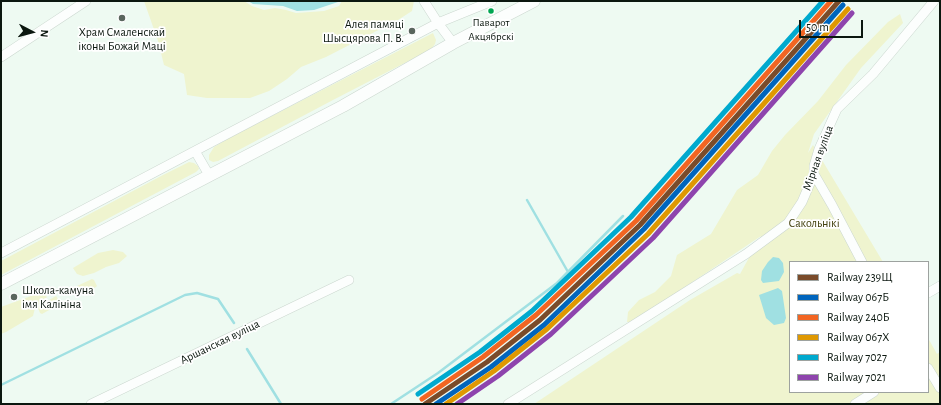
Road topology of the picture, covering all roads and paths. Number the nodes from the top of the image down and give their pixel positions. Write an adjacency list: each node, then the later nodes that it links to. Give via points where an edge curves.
1 (86, 1): 8 (street)
2 (424, 1): 6 (street)
3 (492, 1): 6 (street)
4 (534, 1): 7 (main road)
5 (934, 1): 10 (street, Мірная вуліца, via 873,74 837,109 819,149)
6 (438, 23): 7 (street); 9 (street)
7 (453, 43): 11 (main road, via 343,106)
8 (1, 57)
9 (195, 151): 11 (street); 12 (street)
10 (814, 174): 13 (street); 22 (street, Мірная вуліца, via 802,202 788,223 746,254)
11 (209, 176): 15 (main road)
12 (1, 253)
13 (861, 261)
14 (349, 280): 21 (street, Аршанская вуліца)
15 (1, 284)
16 (940, 286): 17 (street)
17 (929, 292)
18 (929, 370): 19 (street)
19 (940, 388)
20 (872, 393): 23 (street)
21 (91, 404)
22 (508, 404)
23 (855, 404)

